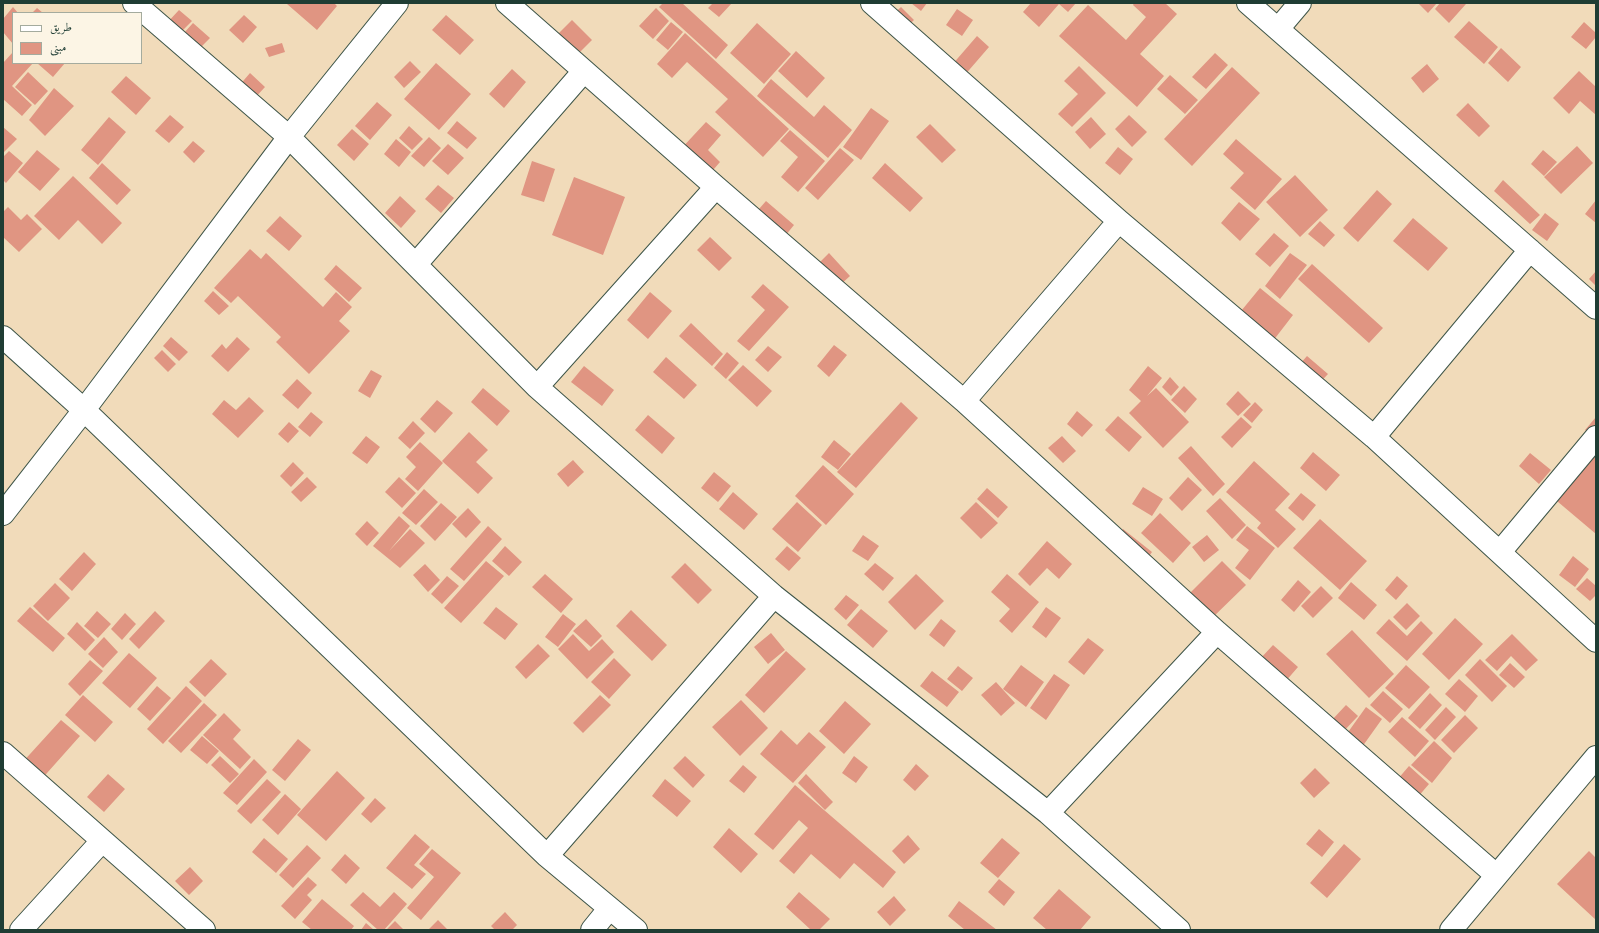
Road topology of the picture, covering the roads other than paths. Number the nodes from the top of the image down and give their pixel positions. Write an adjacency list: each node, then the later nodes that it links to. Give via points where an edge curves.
1 (134, 3): 9 (street)
2 (397, 3): 9 (street)
3 (507, 3): 8 (street)
4 (872, 3): 11 (street)
5 (1248, 3): 7 (street)
6 (1300, 3): 7 (street)
7 (1278, 29): 12 (street)
8 (584, 71): 10 (street); 13 (street)
9 (289, 137): 13 (street); 18 (street)
10 (716, 187): 16 (street); 17 (street)
11 (1119, 221): 17 (street); 20 (street)
12 (1530, 250): 14 (street); 20 (street)
13 (416, 264): 16 (street)
14 (1596, 308)
15 (3, 337): 18 (street)
16 (538, 387): 23 (street)
17 (964, 402): 24 (street)
18 (84, 410): 21 (street); 30 (street)
19 (1596, 437): 22 (street)
20 (1374, 438): 22 (street)
21 (3, 514)
22 (1500, 552): 25 (street)
23 (774, 596): 28 (street); 30 (street)
24 (1217, 632): 28 (street); 31 (street)
25 (1596, 642)
26 (3, 753): 29 (street)
27 (1596, 756): 31 (street)
28 (1048, 813): 37 (street)
29 (102, 841): 33 (street); 34 (street)
30 (547, 856): 32 (street)
31 (1496, 875): 38 (street)
32 (609, 909): 35 (street); 36 (street)
33 (21, 930)
34 (204, 930)
35 (592, 930)
36 (636, 930)
37 (1180, 930)
38 (1451, 930)

